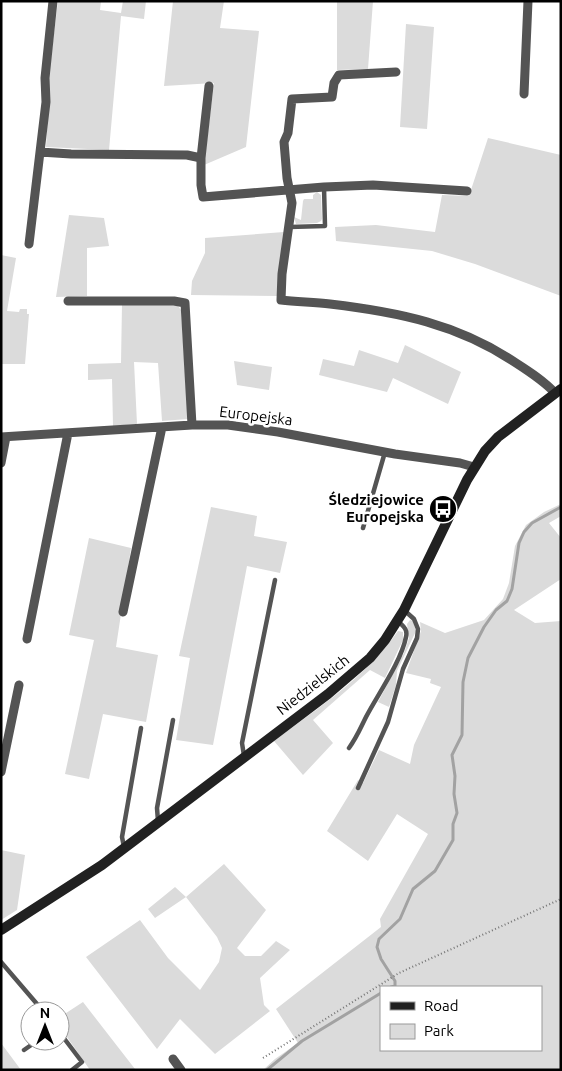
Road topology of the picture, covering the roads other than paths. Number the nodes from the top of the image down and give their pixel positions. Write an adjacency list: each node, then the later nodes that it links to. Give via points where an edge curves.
1 (53, 1): 6 (street)
2 (528, 1): 5 (street)
3 (396, 72): 9 (street, via 339,75 332,97 292,99 284,142)
4 (208, 86): 7 (street)
5 (524, 94)
6 (40, 152): 7 (street); 12 (street)
7 (201, 158): 9 (street, via 204,197)
8 (324, 187): 9 (street); 10 (street, via 373,185); 11 (lane, via 325,226)
9 (289, 190): 11 (street, via 292,203)
10 (467, 191)
11 (289, 227): 14 (street, via 281,300 364,308 412,316 441,325 473,338)
12 (29, 244)
13 (68, 302): 15 (street, via 185,303)
14 (558, 391): 21 (street, Niedzielskich, via 498,438)
15 (192, 425): 16 (street, Europejska); 19 (street, Europejska, via 240,426)
16 (162, 427): 17 (street, Europejska); 25 (street)
17 (68, 433): 18 (street, Europejska); 27 (street)
18 (4, 437): 20 (street)
19 (385, 452): 21 (street, Europejska, via 460,462); 22 (lane)
20 (1, 463)
21 (474, 467): 24 (street, Niedzielskich)
22 (362, 528)
23 (275, 580): 32 (lane, via 242,743)
24 (404, 610): 26 (street, Niedzielskich); 34 (lane, via 414,619 418,629 416,638 403,669 388,722)
25 (123, 612)
26 (398, 621): 31 (lane, via 406,629 399,656); 32 (street, Niedzielskich, via 370,658 352,675)
27 (27, 639)
28 (19, 685): 33 (street)
29 (173, 720): 35 (lane, via 157,808)
30 (141, 728): 36 (lane, via 122,837)
31 (349, 748)
32 (244, 757): 35 (street, Niedzielskich)
33 (1, 772)
34 (358, 788)
35 (159, 823): 36 (street, Niedzielskich)
36 (124, 848): 37 (street, Niedzielskich)
37 (1, 930)
38 (1, 962): 39 (lane)
39 (34, 1001)
40 (70, 1046): 42 (lane, via 82,1062)
41 (173, 1059): 43 (street)
42 (72, 1070)
43 (181, 1070)

